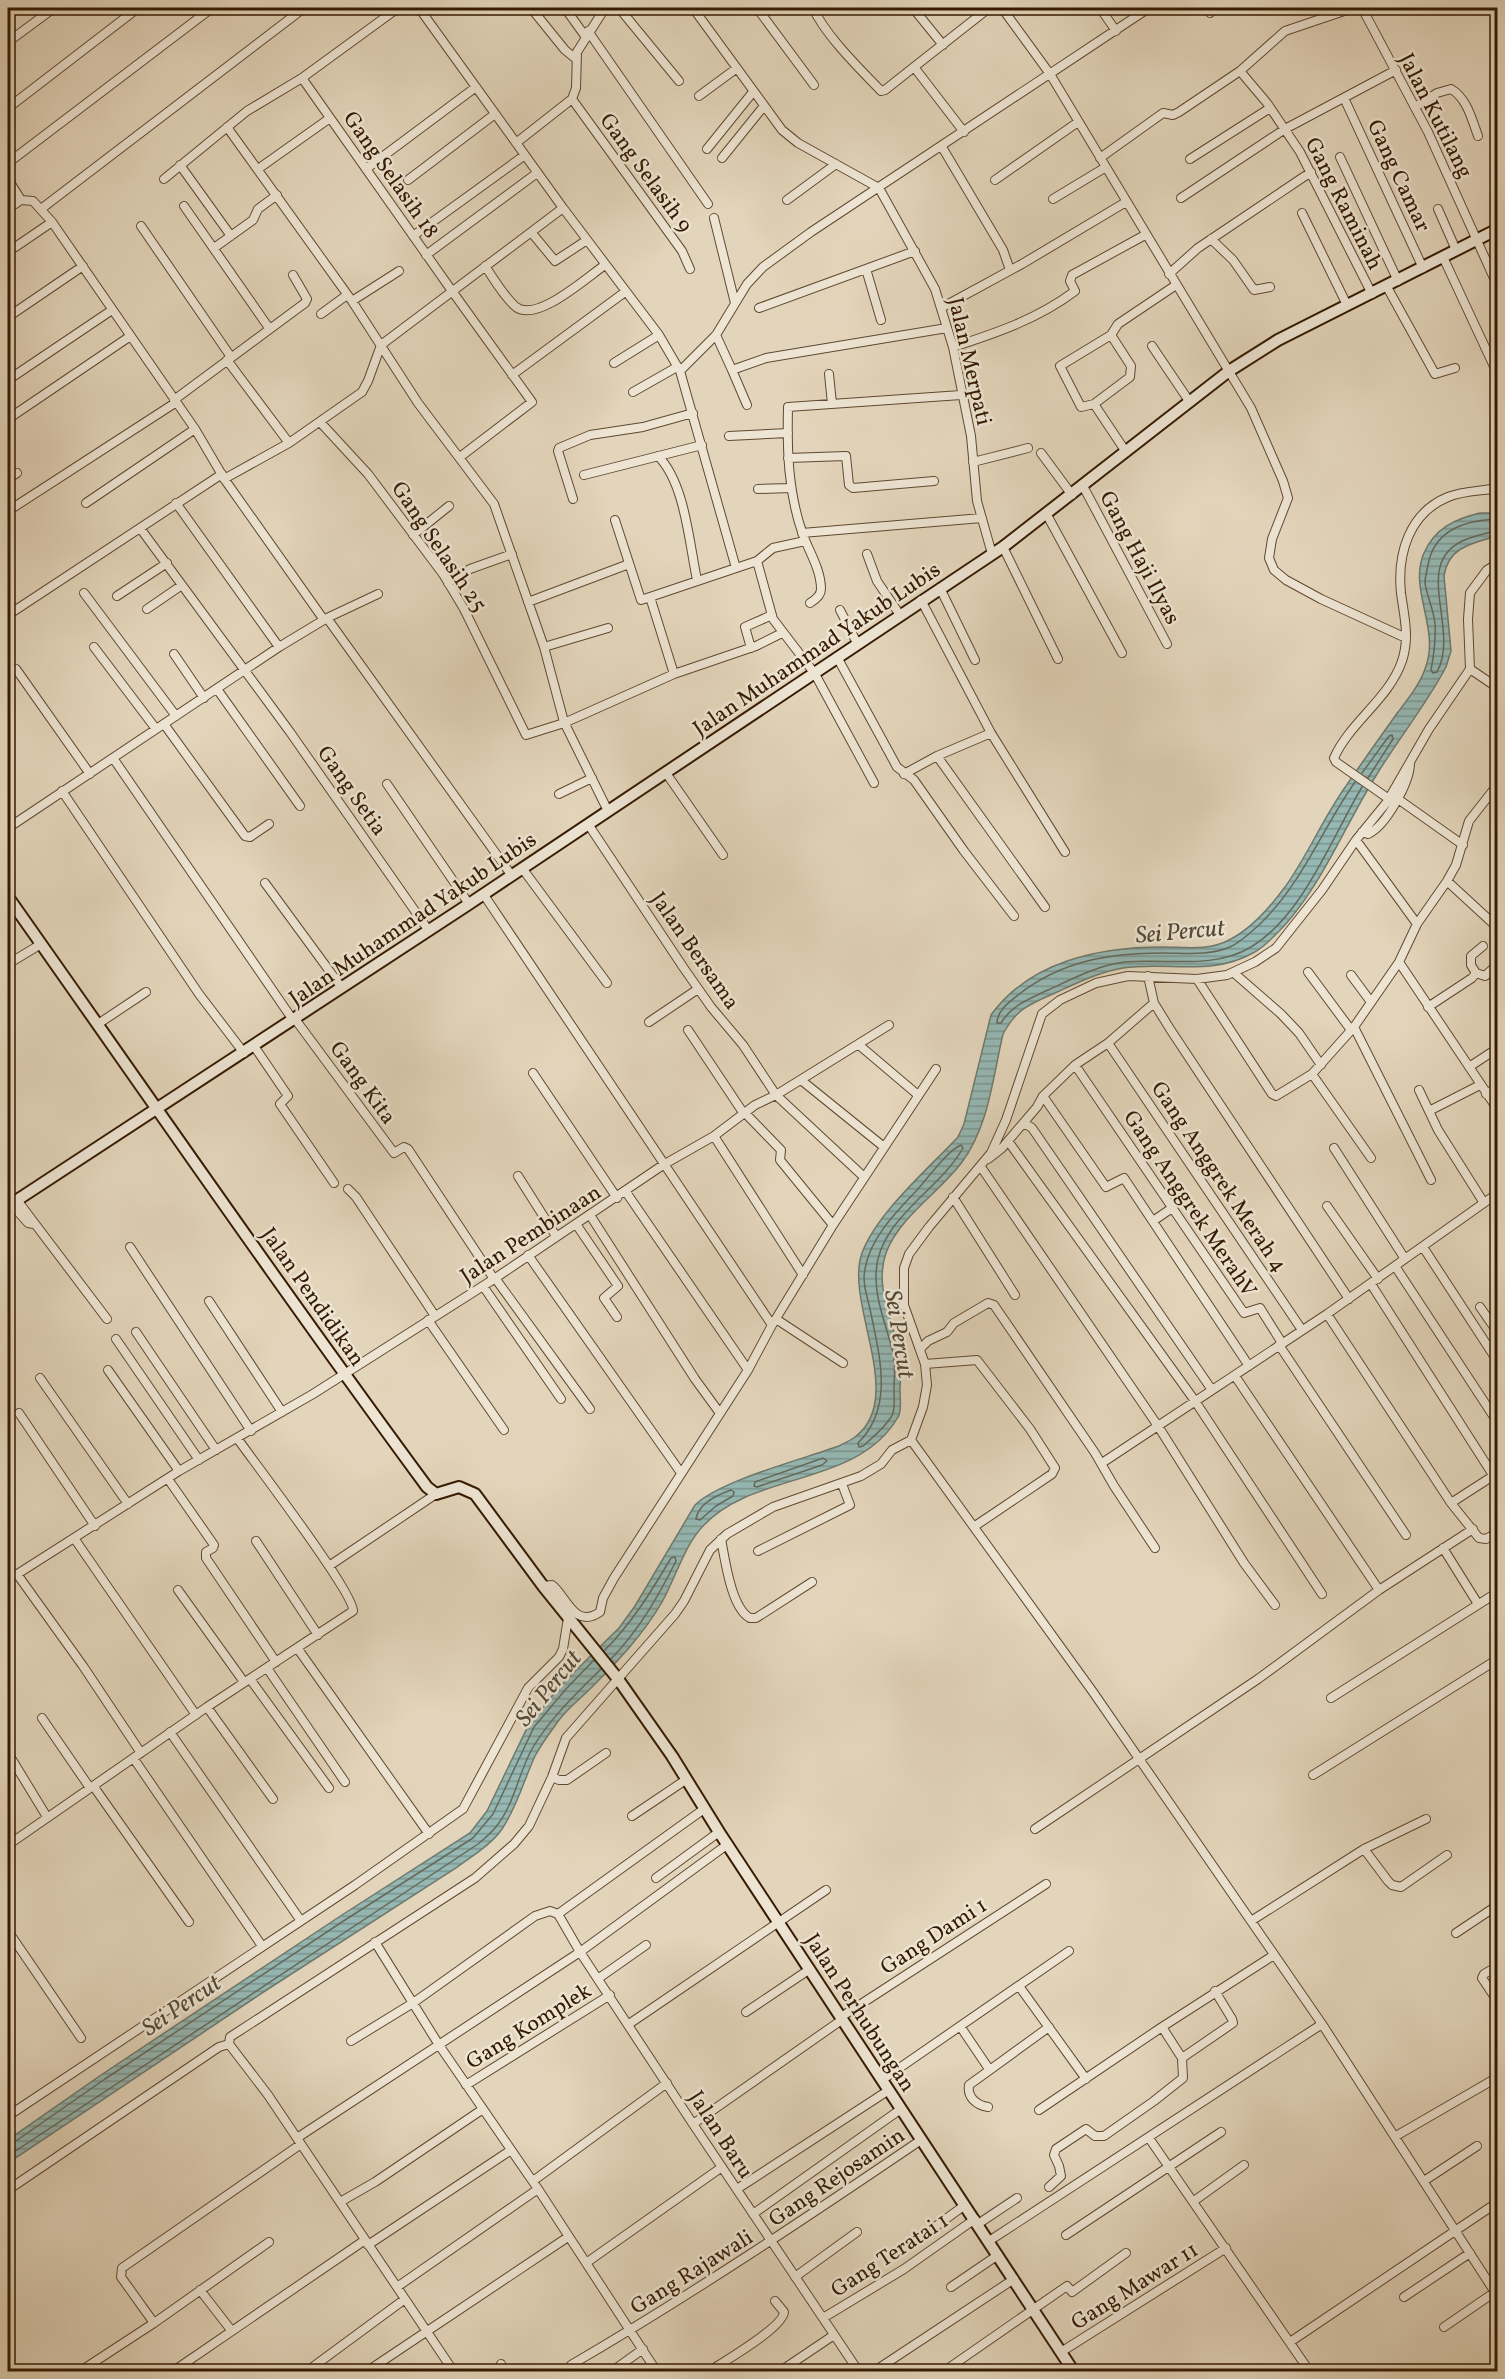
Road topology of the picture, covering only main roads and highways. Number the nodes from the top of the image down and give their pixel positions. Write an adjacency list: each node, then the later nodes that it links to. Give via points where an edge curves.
1 (1497, 229): 3 (main road, Jalan Muhammad Yakub Lubis, via 1278,340 1230,371 1003,547 512,876)
2 (8, 897): 3 (main road, Jalan Pendidikan)
3 (158, 1107): 4 (main road, Jalan Muhammad Yakub Lubis); 5 (main road, Jalan Pendidikan, via 427,1487 435,1494 459,1487 475,1494)
4 (12, 1203)
5 (617, 1677): 6 (main road, Jalan Perhubungan)
6 (1072, 2371)

